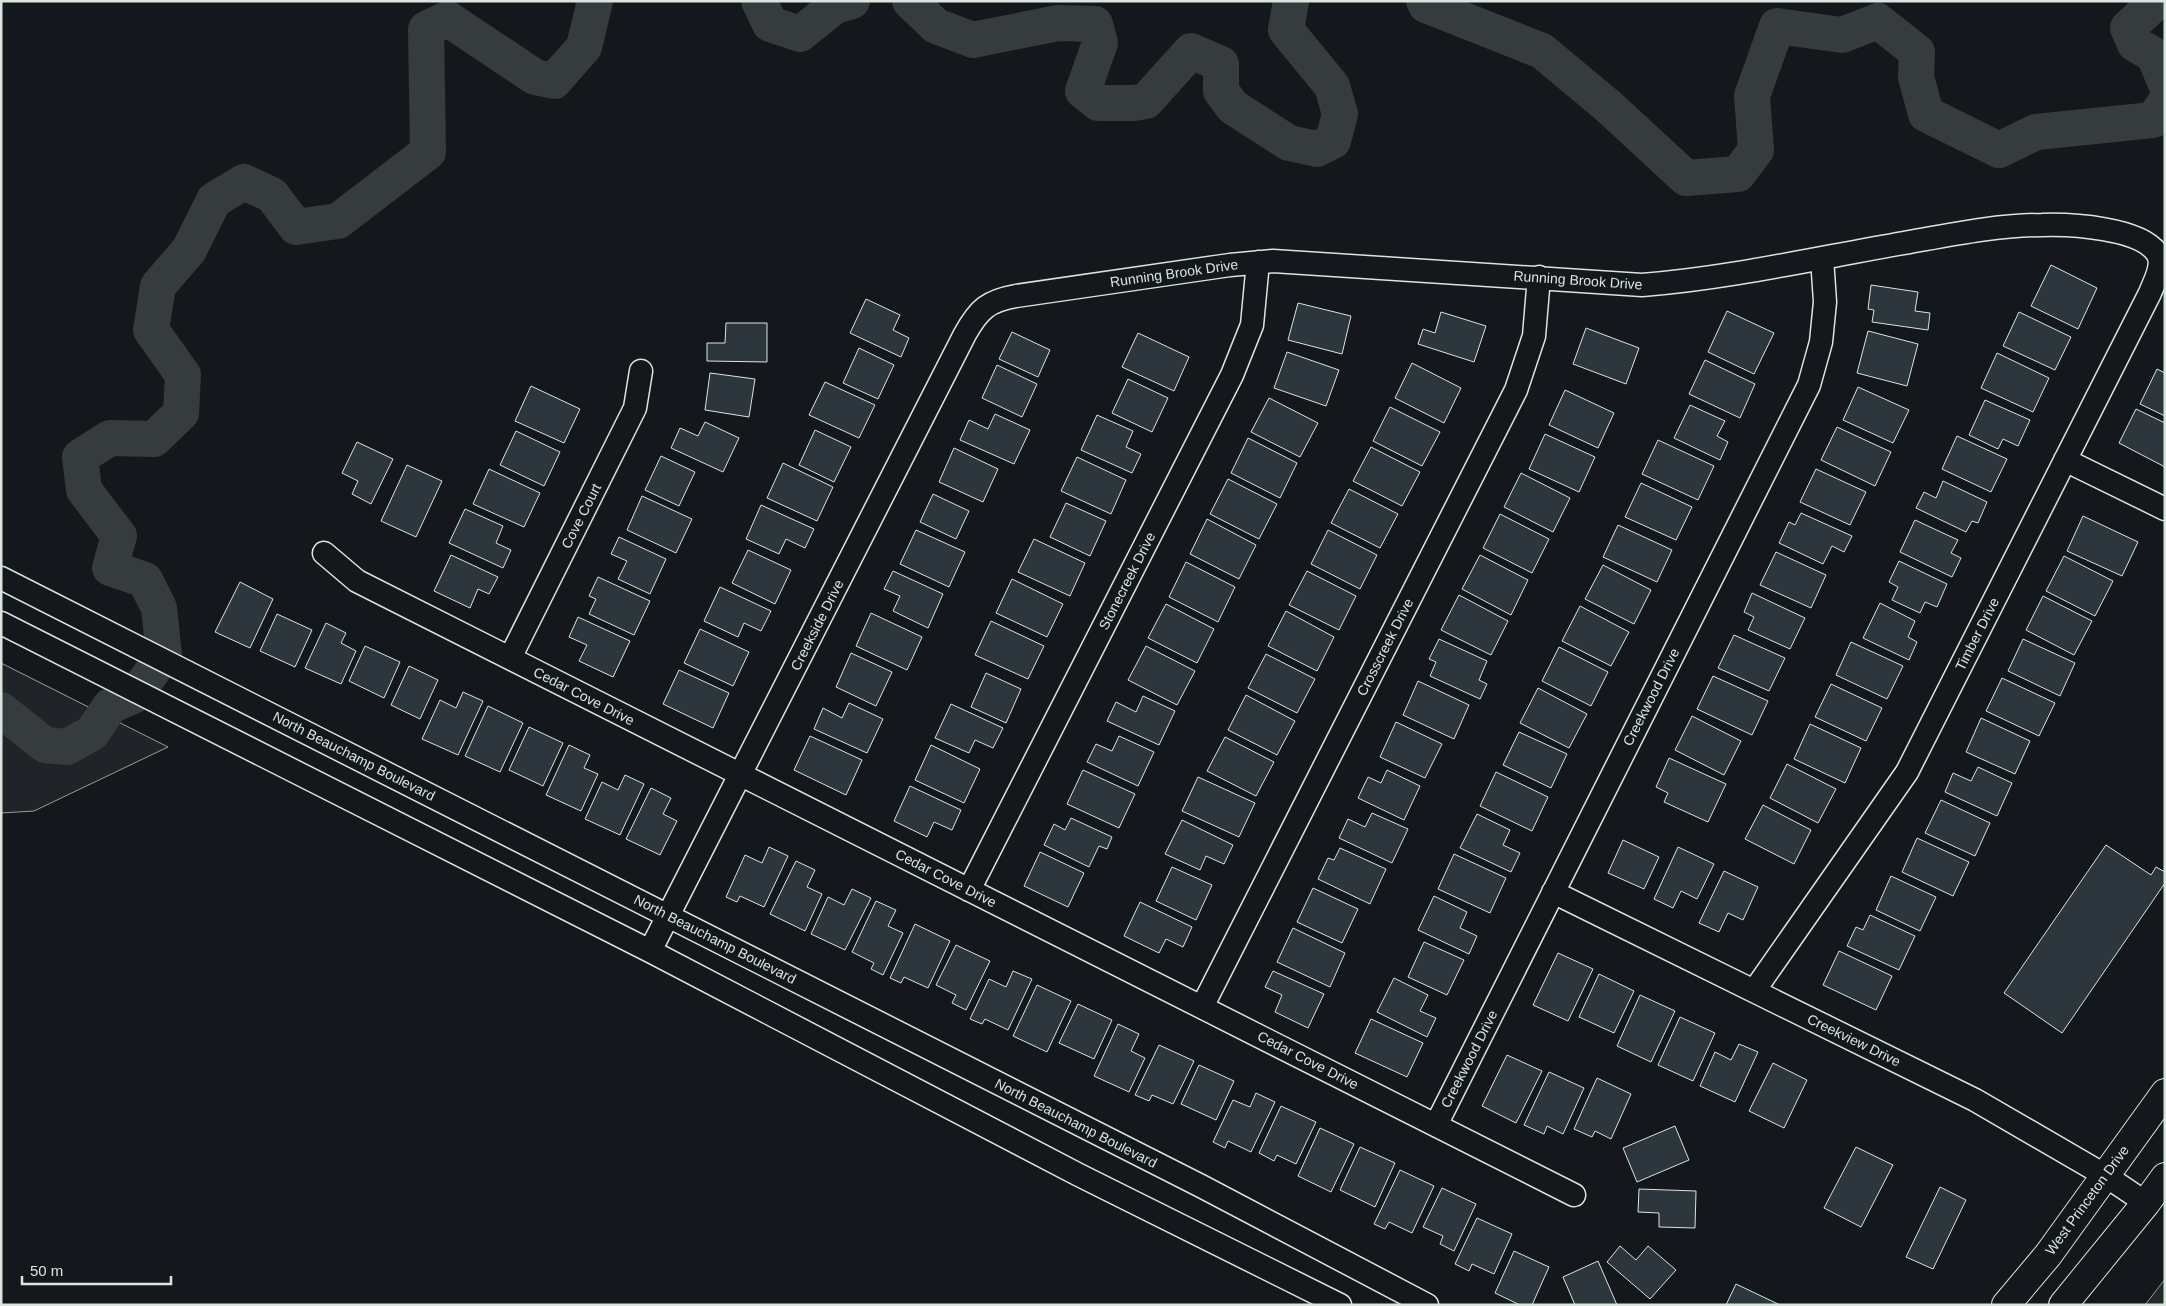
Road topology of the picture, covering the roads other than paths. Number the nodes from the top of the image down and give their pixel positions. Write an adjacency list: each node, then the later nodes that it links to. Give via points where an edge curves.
1 (2158, 255): 2 (street, Running Brook Drive, via 2148,244 2126,235 2089,227 2043,225 1978,230); 7 (street, Timber Drive, via 2160,269 2150,293)
2 (1822, 258): 4 (street, Running Brook Drive, via 1692,281 1642,285); 15 (street, Creekwood Drive, via 1825,302 1821,342 1809,384)
3 (1258, 262): 4 (street, Running Brook Drive); 5 (street, Running Brook Drive, via 1016,296); 14 (street, Stonecreek Drive, via 1252,326 1232,375)
4 (1539, 277): 19 (street, Crosscreek Drive, via 1534,336 1516,390)
5 (988, 304): 13 (street, Creekside Drive, via 974,316)
6 (641, 371): 12 (street, Cove Court, via 635,408)
7 (2065, 460): 8 (street); 18 (street, Timber Drive, via 1907,772)
8 (2165, 509)
9 (324, 553): 12 (street, Cedar Cove Drive, via 357,581)
10 (1, 578): 16 (street, North Beauchamp Boulevard)
11 (1, 623): 17 (street)
12 (510, 658): 13 (street, Cedar Cove Drive)
13 (741, 775): 14 (street, Cedar Cove Drive); 16 (street, Creekside Drive)
14 (970, 890): 19 (street, Cedar Cove Drive)
15 (1553, 892): 18 (street, Creekview Drive); 21 (street, Creekwood Drive)
16 (668, 916): 17 (street, Creekside Drive); 27 (street, North Beauchamp Boulevard, via 1201,1186)
17 (650, 951): 26 (street, via 1079,1175)
18 (1754, 991): 22 (street, Creekview Drive, via 1975,1100)
19 (1202, 1007): 21 (street, Cedar Cove Drive)
20 (2165, 1092): 22 (highway, West Princeton Drive)
21 (1436, 1125): 24 (street, Cedar Cove Drive)
22 (2106, 1176): 25 (street, Creekview Drive); 28 (highway, West Princeton Drive, via 2048,1255)
23 (2165, 1177): 25 (highway)
24 (1574, 1194)
25 (2146, 1203): 29 (highway)
26 (1340, 1305)
27 (1427, 1305)
28 (2006, 1305)
29 (2063, 1305)

